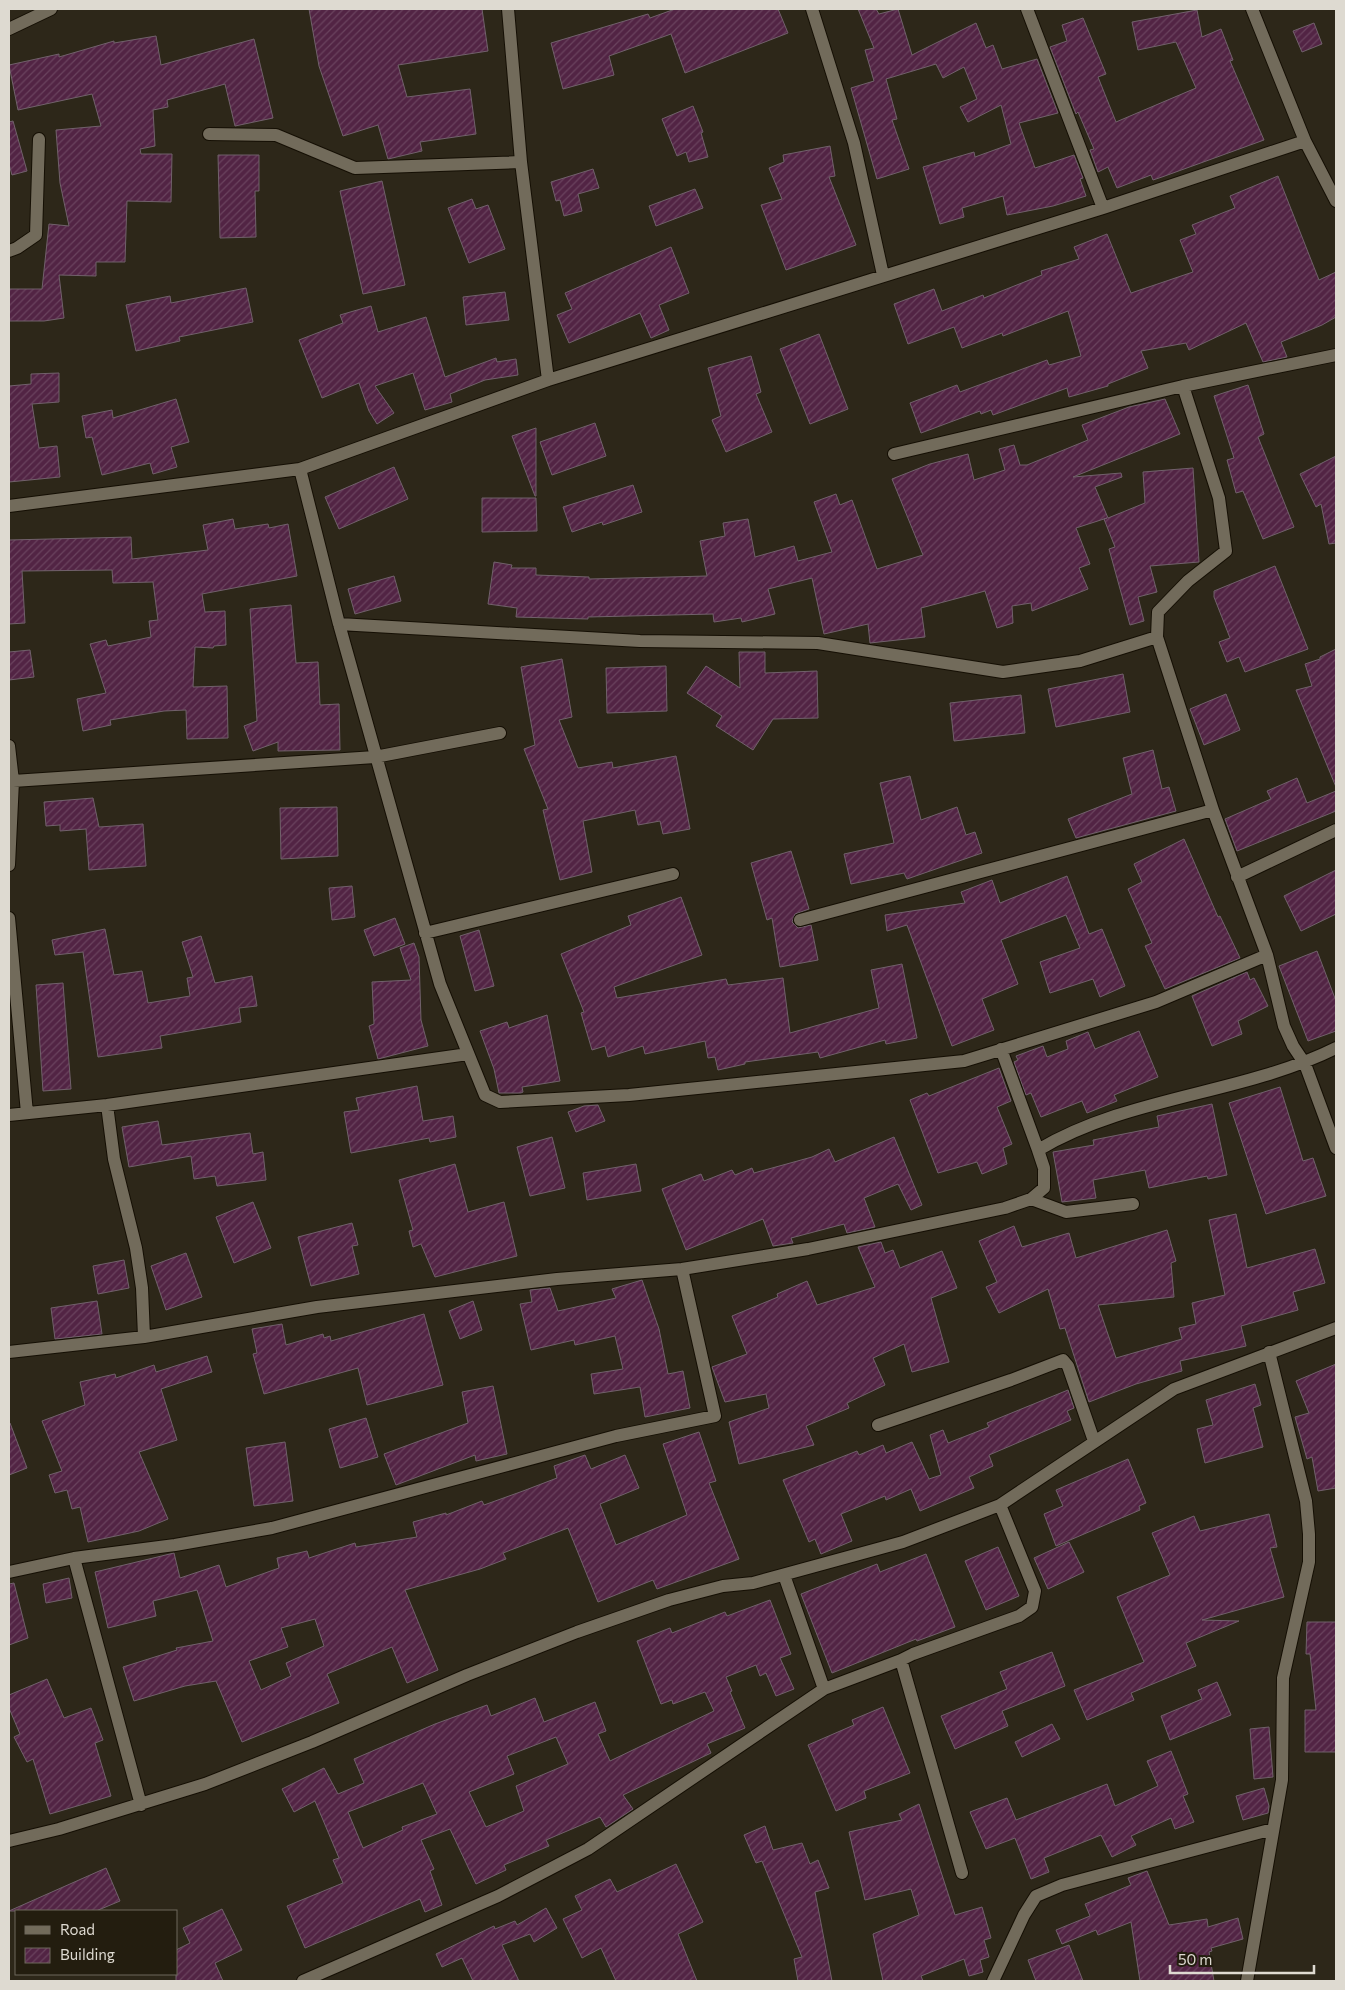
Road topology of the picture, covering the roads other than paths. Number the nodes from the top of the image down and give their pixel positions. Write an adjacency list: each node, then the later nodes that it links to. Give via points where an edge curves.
1 (50, 9): 6 (street)
2 (508, 9): 10 (street)
3 (812, 9): 14 (street, via 854,143)
4 (1027, 9): 12 (street)
5 (1252, 9): 9 (street)
6 (9, 29)
7 (209, 134): 10 (street, via 276,134 355,168)
8 (39, 139): 13 (street, via 36,235)
9 (1305, 141): 11 (street); 12 (street)
10 (521, 162): 16 (street)
11 (1336, 201)
12 (1103, 208): 14 (street)
13 (9, 251)
14 (884, 275): 16 (street)
15 (1336, 355): 17 (street)
16 (548, 380): 19 (street)
17 (1183, 386): 18 (street); 22 (street, via 1219,498 1226,551 1188,581 1158,612)
18 (894, 454)
19 (300, 469): 20 (street); 21 (street)
20 (9, 506)
21 (339, 624): 22 (street, via 640,641 818,643 1002,672 1080,661); 25 (street)
22 (1157, 637): 27 (street)
23 (500, 733): 25 (street)
24 (9, 746): 26 (street)
25 (375, 757): 26 (street); 34 (street)
26 (13, 781): 29 (street)
27 (1213, 810): 31 (street); 33 (street)
28 (1336, 830): 31 (street)
29 (9, 865)
30 (673, 874): 34 (street)
31 (1237, 876): 35 (street)
32 (9, 918): 41 (street)
33 (800, 920)
34 (425, 933): 38 (street, via 440,984)
35 (1266, 955): 37 (street, via 1156,1002); 39 (street, via 1284,1026)
36 (1336, 1048): 39 (street)
37 (1001, 1049): 38 (street, via 964,1061 628,1095 500,1102 485,1095); 44 (street)
38 (468, 1054): 40 (street)
39 (1305, 1064): 43 (street); 44 (street, via 1158,1103 1061,1136)
40 (107, 1105): 41 (street); 49 (street, via 114,1159 136,1248)
41 (27, 1113): 42 (street)
42 (9, 1115)
43 (1336, 1148)
44 (1038, 1150): 45 (street, via 1044,1168 1044,1188)
45 (1031, 1199): 46 (street, via 1066,1212); 47 (street, via 1005,1208 808,1249)
46 (1133, 1204)
47 (682, 1269): 49 (street, via 557,1279 317,1307); 55 (street, via 715,1416 616,1436 272,1528)
48 (1336, 1328): 51 (street)
49 (144, 1337): 50 (street)
50 (9, 1352)
51 (1270, 1352): 53 (street, via 1174,1389); 61 (street, via 1306,1501 1309,1534 1309,1562 1283,1678 1282,1780)
52 (878, 1425): 53 (street, via 1062,1360 1068,1366)
53 (1094, 1441): 54 (street)
54 (1000, 1505): 57 (street, via 904,1542); 58 (street, via 1035,1591 1032,1607 1019,1616)
55 (74, 1558): 56 (street); 60 (street)
56 (9, 1572)
57 (784, 1575): 59 (street); 60 (street, via 678,1598 578,1632 467,1674 312,1742)
58 (901, 1660): 59 (street); 63 (street)
59 (824, 1689): 64 (street, via 588,1849 498,1896)
60 (141, 1806): 62 (street)
61 (1273, 1830): 65 (street, via 1062,1884 1036,1896); 66 (street)
62 (9, 1841)
63 (962, 1873)
64 (303, 1981)
65 (993, 1981)
66 (1247, 1981)

